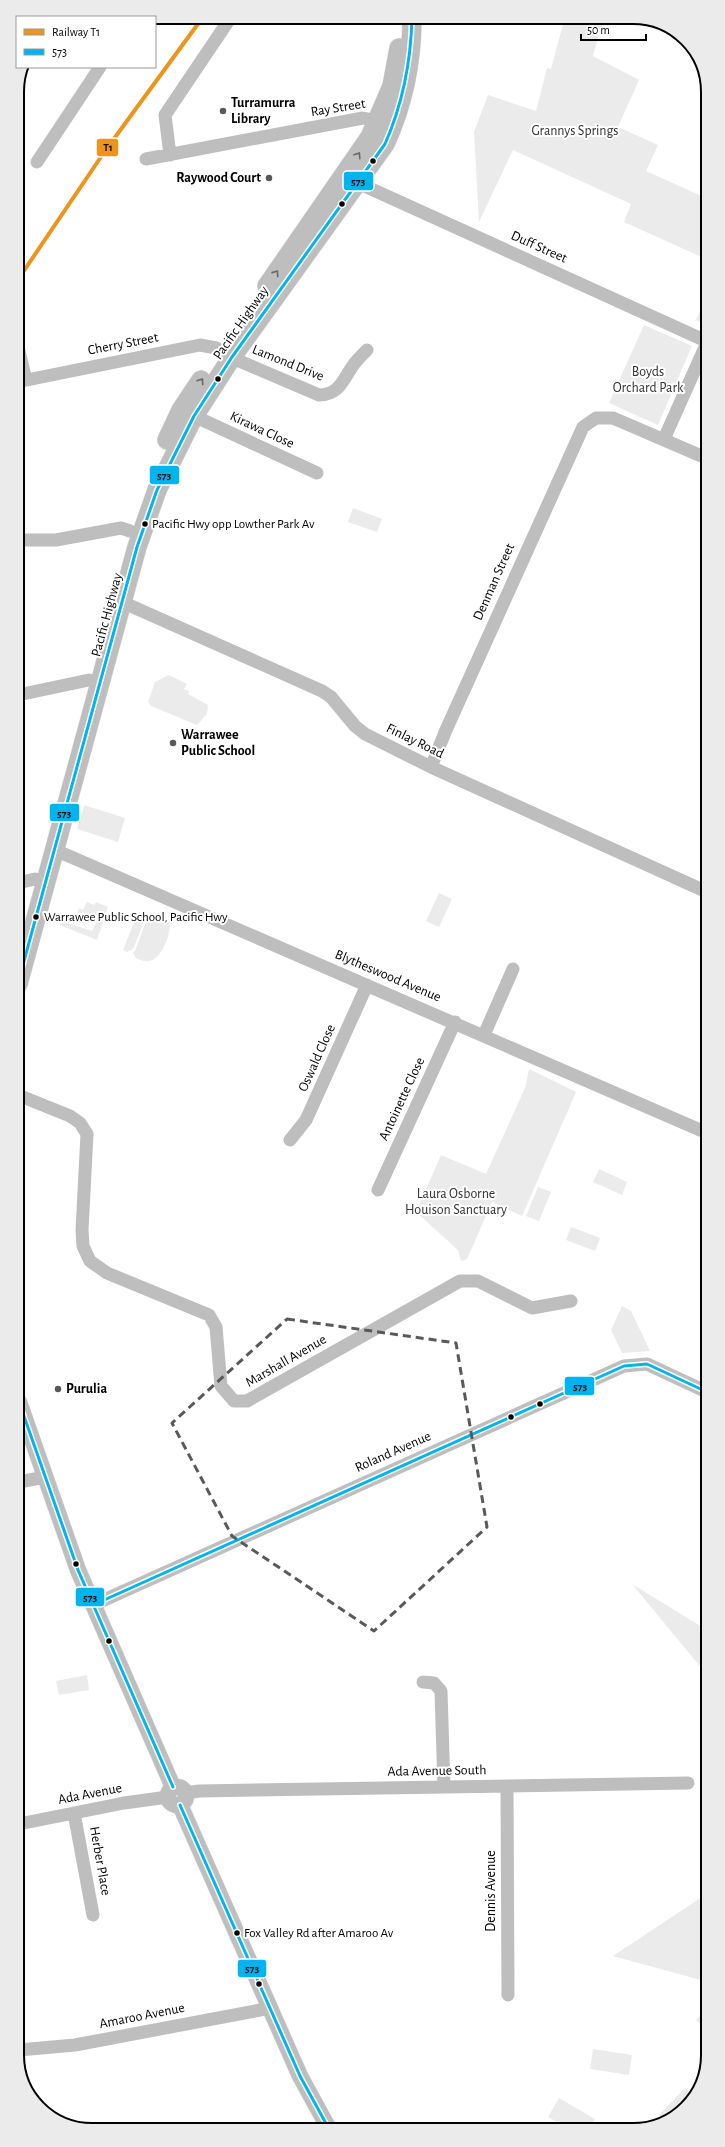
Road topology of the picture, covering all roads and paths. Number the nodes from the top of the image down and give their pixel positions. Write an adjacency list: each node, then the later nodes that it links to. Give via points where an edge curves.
1 (226, 24): 6 (street, via 165,115)
2 (401, 24): 5 (highway, Pacific Highway, via 402,34)
3 (412, 24): 5 (highway, Pacific Highway, via 406,86)
4 (99, 68): 8 (street)
5 (385, 123): 6 (street, Ray Street, via 364,118); 9 (highway, Pacific Highway, via 384,144); 12 (highway, Pacific Highway, one-way to 5, via 370,137)
6 (170, 156): 7 (street, Ray Street)
7 (146, 159)
8 (37, 162)
9 (358, 183): 10 (street, Duff Street); 12 (highway, Pacific Highway)
10 (701, 338)
11 (367, 350): 12 (street, Lamond Drive, via 338,389 326,395 318,395)
12 (226, 354): 14 (street, Cherry Street, via 200,345); 15 (highway, Pacific Highway); 19 (highway, Pacific Highway, one-way to 12, via 148,480 181,410)
13 (701, 356): 16 (street)
14 (24, 381)
15 (194, 416): 18 (street, Kirawa Close); 21 (highway, Pacific Highway, via 156,490)
16 (664, 439): 17 (street); 24 (street, Denman Street, via 620,420 605,417 589,421 579,433)
17 (701, 456)
18 (317, 473)
19 (130, 531): 20 (street, via 122,528 56,540); 22 (highway, Pacific Highway)
20 (24, 540)
21 (122, 602): 24 (street, Finlay Road, via 322,692 331,697 365,734); 25 (highway, Pacific Highway)
22 (89, 680): 23 (street); 26 (highway, Pacific Highway)
23 (24, 694)
24 (431, 767): 27 (street, Finlay Road)
25 (55, 850): 26 (highway, Pacific Highway); 31 (street, Blytheswood Avenue)
26 (33, 881): 28 (highway, Pacific Highway); 29 (highway, Pacific Highway)
27 (701, 890)
28 (24, 919)
29 (24, 943)
30 (512, 969): 33 (street)
31 (367, 985): 32 (street, Blytheswood Avenue); 36 (street, Oswald Close, via 306,1120)
32 (455, 1022): 33 (street, Blytheswood Avenue); 37 (street, Antoinette Close)
33 (484, 1035): 35 (street, Blytheswood Avenue)
34 (24, 1097): 38 (street, Marshall Avenue, via 70,1116 80,1123 87,1134 82,1230 83,1246 90,1262 107,1273 209,1315 216,1327 221,1386 234,1401 247,1402 460,1281 478,1281 532,1308)
35 (701, 1130)
36 (290, 1140)
37 (378, 1190)
38 (570, 1301)
39 (701, 1389): 43 (street, Roland Avenue, via 647,1364 620,1368)
40 (24, 1416): 41 (main road)
41 (45, 1477): 42 (street); 43 (main road)
42 (24, 1481)
43 (93, 1605): 48 (main road)
44 (423, 1682): 47 (street, via 434,1683 441,1690)
45 (688, 1783): 46 (street, Ada Avenue South)
46 (506, 1786): 47 (street, Ada Avenue South); 52 (street, Dennis Avenue)
47 (444, 1787): 48 (street, Ada Avenue South, via 199,1791)
48 (177, 1796): 49 (street, Ada Avenue); 53 (main road)
49 (74, 1813): 50 (street, Ada Avenue); 51 (street, Herber Place)
50 (24, 1823)
51 (93, 1915)
52 (508, 1995)
53 (271, 2008): 54 (street, Amaroo Avenue, via 75,2045); 55 (main road, via 308,2093)
54 (24, 2050)
55 (326, 2123)

